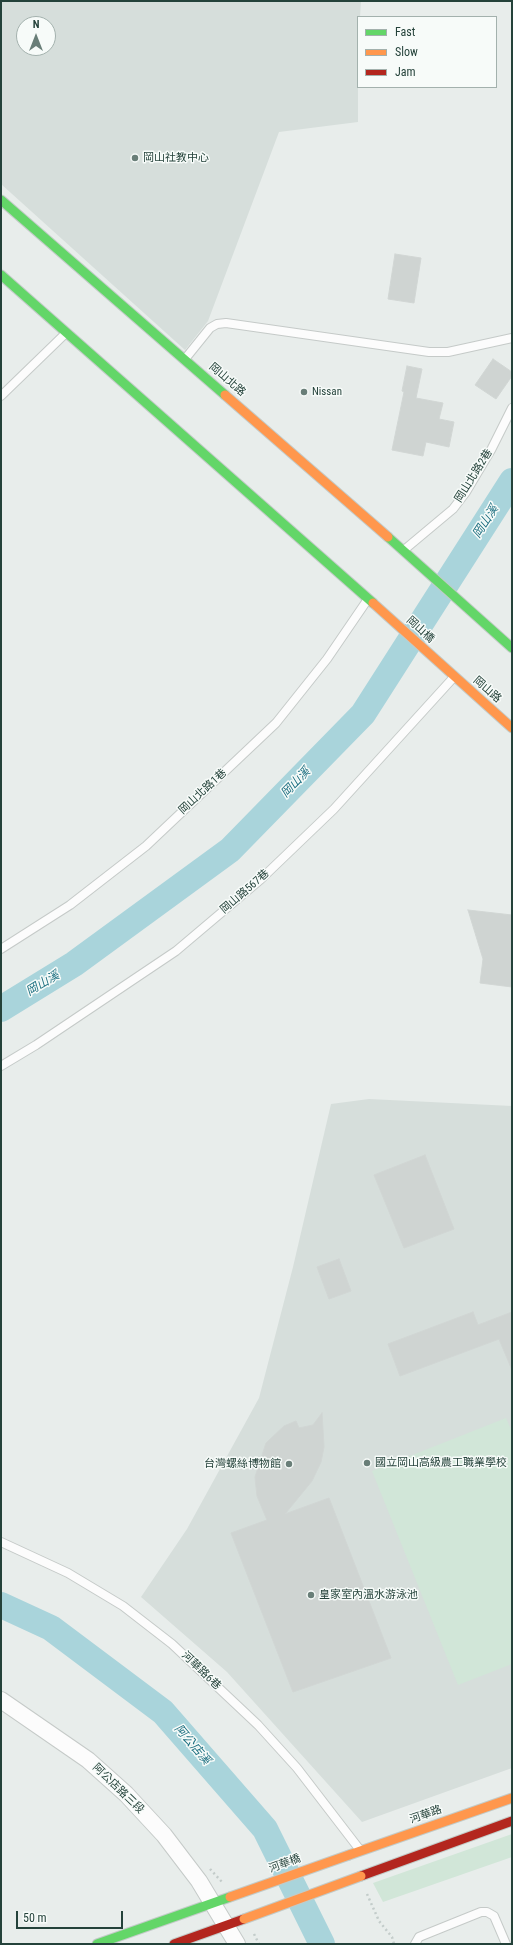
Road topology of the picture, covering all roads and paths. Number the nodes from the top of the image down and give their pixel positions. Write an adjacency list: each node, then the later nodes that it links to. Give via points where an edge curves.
1 (1, 200): 5 (main road, 岡山北路)
2 (1, 275): 3 (main road)
3 (67, 333): 6 (lane); 9 (main road)
4 (512, 338): 5 (lane, via 448,352 429,352 226,323 210,328)
5 (185, 360): 8 (main road, 岡山北路)
6 (1, 396)
7 (512, 408): 8 (lane, 岡山北路2巷, via 466,492 453,509)
8 (404, 551): 10 (main road, 岡山北路)
9 (368, 598): 11 (main road, 岡山橋); 14 (lane, 岡山北路1巷, via 327,659 276,723 146,846 70,905)
10 (512, 648)
11 (446, 670): 12 (main road, 岡山路)
12 (454, 677): 13 (main road, 岡山路); 15 (lane, 岡山路567巷, via 334,809 260,880 176,951)
13 (512, 728)
14 (1, 949)
15 (1, 1066)
16 (1, 1542): 20 (lane, 河華路6巷, via 68,1573 123,1606 172,1644 258,1725 297,1768)
17 (1, 1700): 23 (street, 阿公店路三段, via 88,1760 126,1794 164,1835 199,1881)
18 (512, 1798): 20 (main road, 河華路)
19 (512, 1821): 24 (main road, bridge, via 244,1919)
20 (361, 1850): 21 (main road, 河華路)
21 (349, 1854): 23 (main road, 河華橋, bridge)
22 (366, 1894): 30 (path)
23 (212, 1903): 24 (street); 26 (main road)
24 (218, 1933): 27 (main road); 28 (street)
25 (253, 1934): 29 (path)
26 (97, 1944)
27 (174, 1944)
28 (237, 1944)
29 (259, 1944)
30 (394, 1944)
31 (414, 1944): 32 (lane, via 419,1937 481,1912 487,1912 494,1916)
32 (506, 1944)

